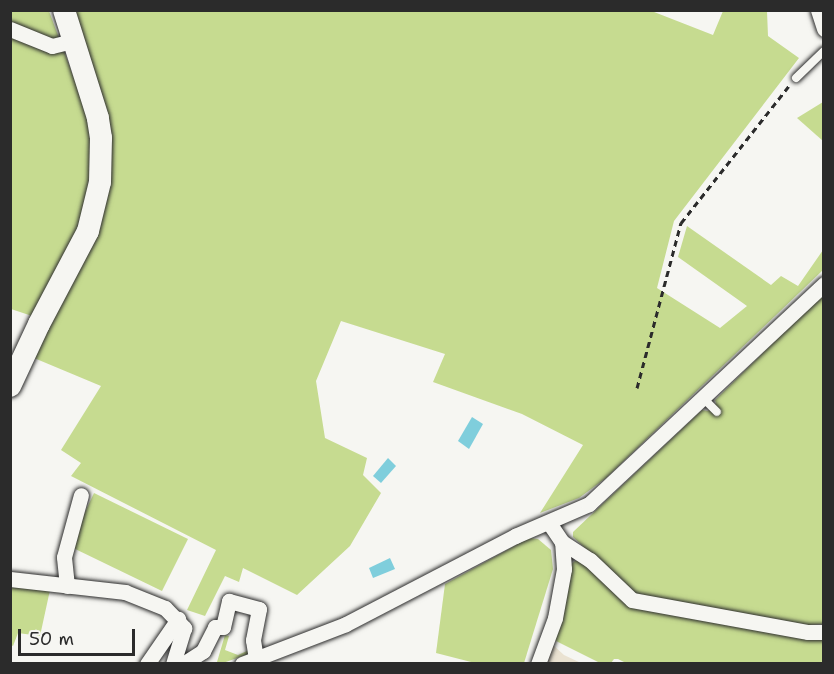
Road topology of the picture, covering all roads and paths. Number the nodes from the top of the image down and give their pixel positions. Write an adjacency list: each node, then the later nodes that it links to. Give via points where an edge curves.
1 (64, 10): 5 (street)
2 (818, 10): 4 (street)
3 (10, 29): 5 (street, via 52,46)
4 (824, 29)
5 (72, 40): 9 (street, via 98,118 100,182 88,231)
6 (824, 51): 7 (lane)
7 (796, 78): 10 (path, via 681,223)
8 (824, 284): 11 (street)
9 (10, 386)
10 (637, 388)
11 (702, 398): 12 (lane); 14 (street, via 589,504)
12 (717, 412)
13 (81, 495): 17 (street, via 64,557)
14 (549, 523): 15 (street); 20 (street, via 515,536 346,624)
15 (562, 542): 19 (street, via 590,560 632,600); 24 (street, via 564,569 555,618)
16 (10, 579): 17 (street)
17 (67, 586): 18 (street, via 125,592 165,608)
18 (178, 619): 21 (street); 22 (street, via 184,628)
19 (824, 632)
20 (249, 661): 23 (street, via 259,609 229,601 223,627 215,627 202,651)
21 (147, 663)
22 (173, 663)
23 (183, 663)
24 (538, 663)

